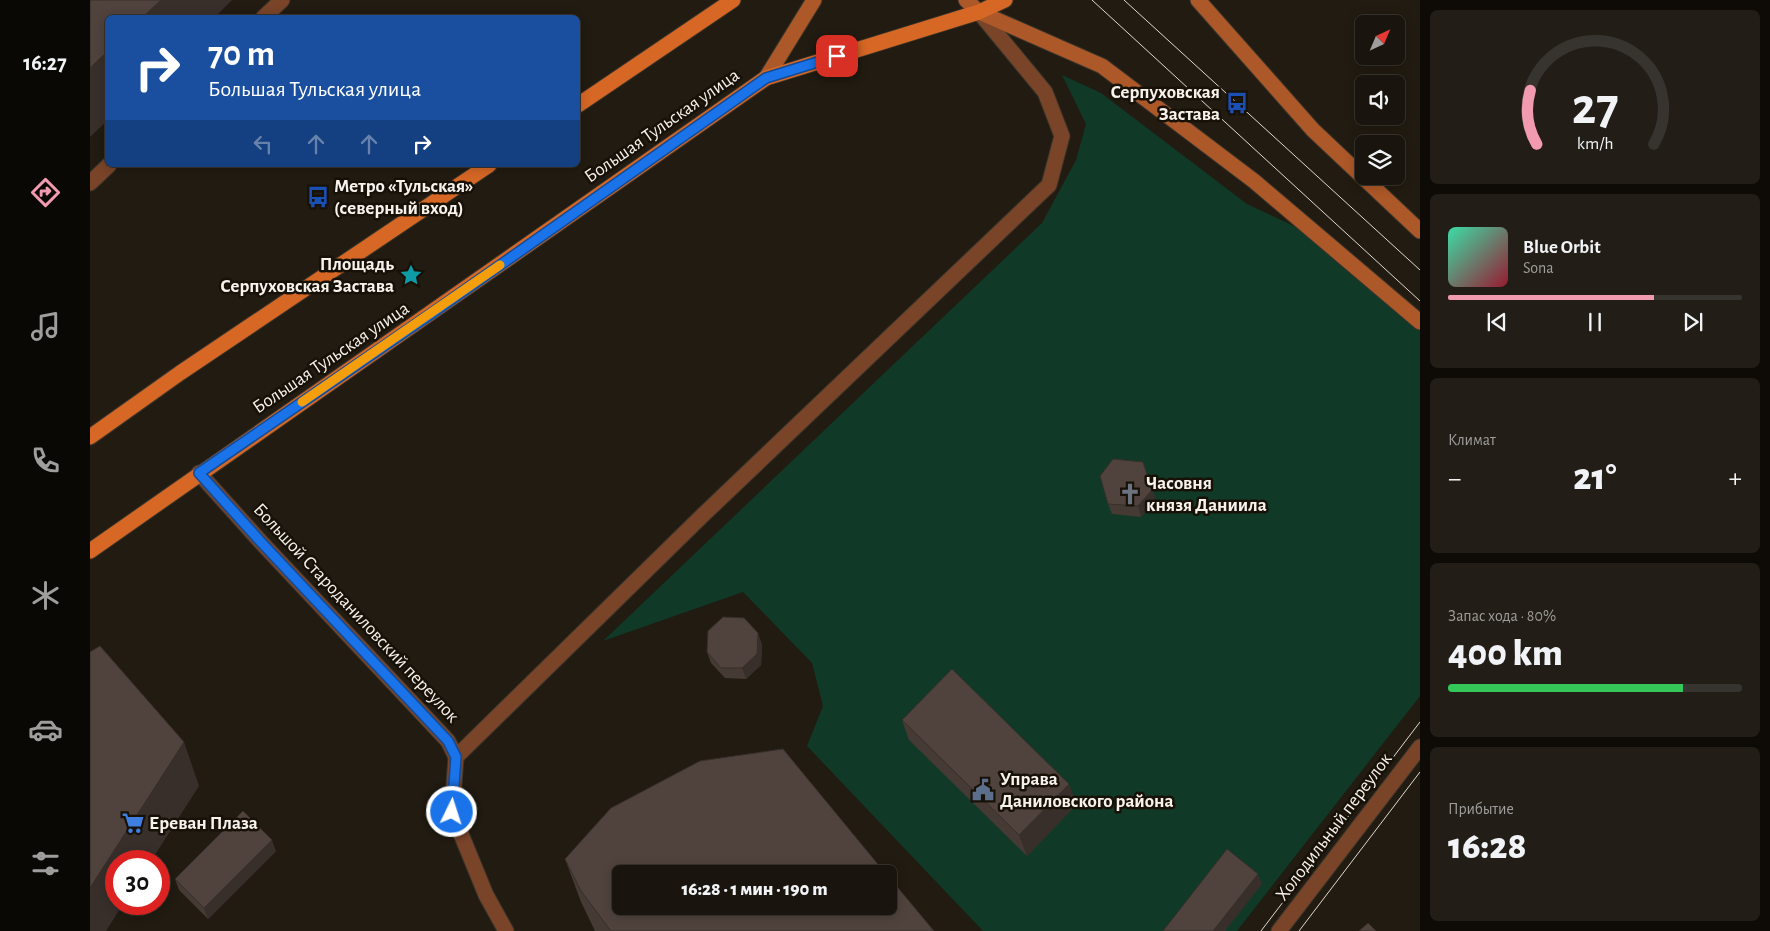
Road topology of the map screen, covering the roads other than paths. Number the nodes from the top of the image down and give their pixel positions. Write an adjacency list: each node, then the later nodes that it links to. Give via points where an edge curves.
1 (282, 0): 9 (street)
2 (733, 0): 7 (main road)
3 (814, 0): 10 (main road)
4 (966, 0): 8 (main road)
5 (1005, 0): 8 (main road, Большая Тульская улица)
6 (1198, 0): 15 (main road, via 1313,130)
7 (718, 6): 11 (main road)
8 (979, 12): 10 (main road, Большая Тульская улица); 16 (main road, via 1102,66 1254,182); 21 (street, via 1045,92 1062,136 1049,185 704,514)
9 (266, 15)
10 (766, 78): 18 (main road, Большая Тульская улица)
11 (580, 104)
12 (107, 167): 14 (street)
13 (486, 167): 17 (main road)
14 (90, 183)
15 (1420, 231)
16 (1420, 322)
17 (90, 437)
18 (199, 473): 19 (main road, Большая Тульская улица); 21 (street, Большой Староданиловский переулок, via 448,741)
19 (90, 551)
20 (1420, 747): 23 (street, Холодильный переулок)
21 (456, 757): 22 (street, via 452,812 486,896)
22 (506, 931)
23 (1279, 931)

